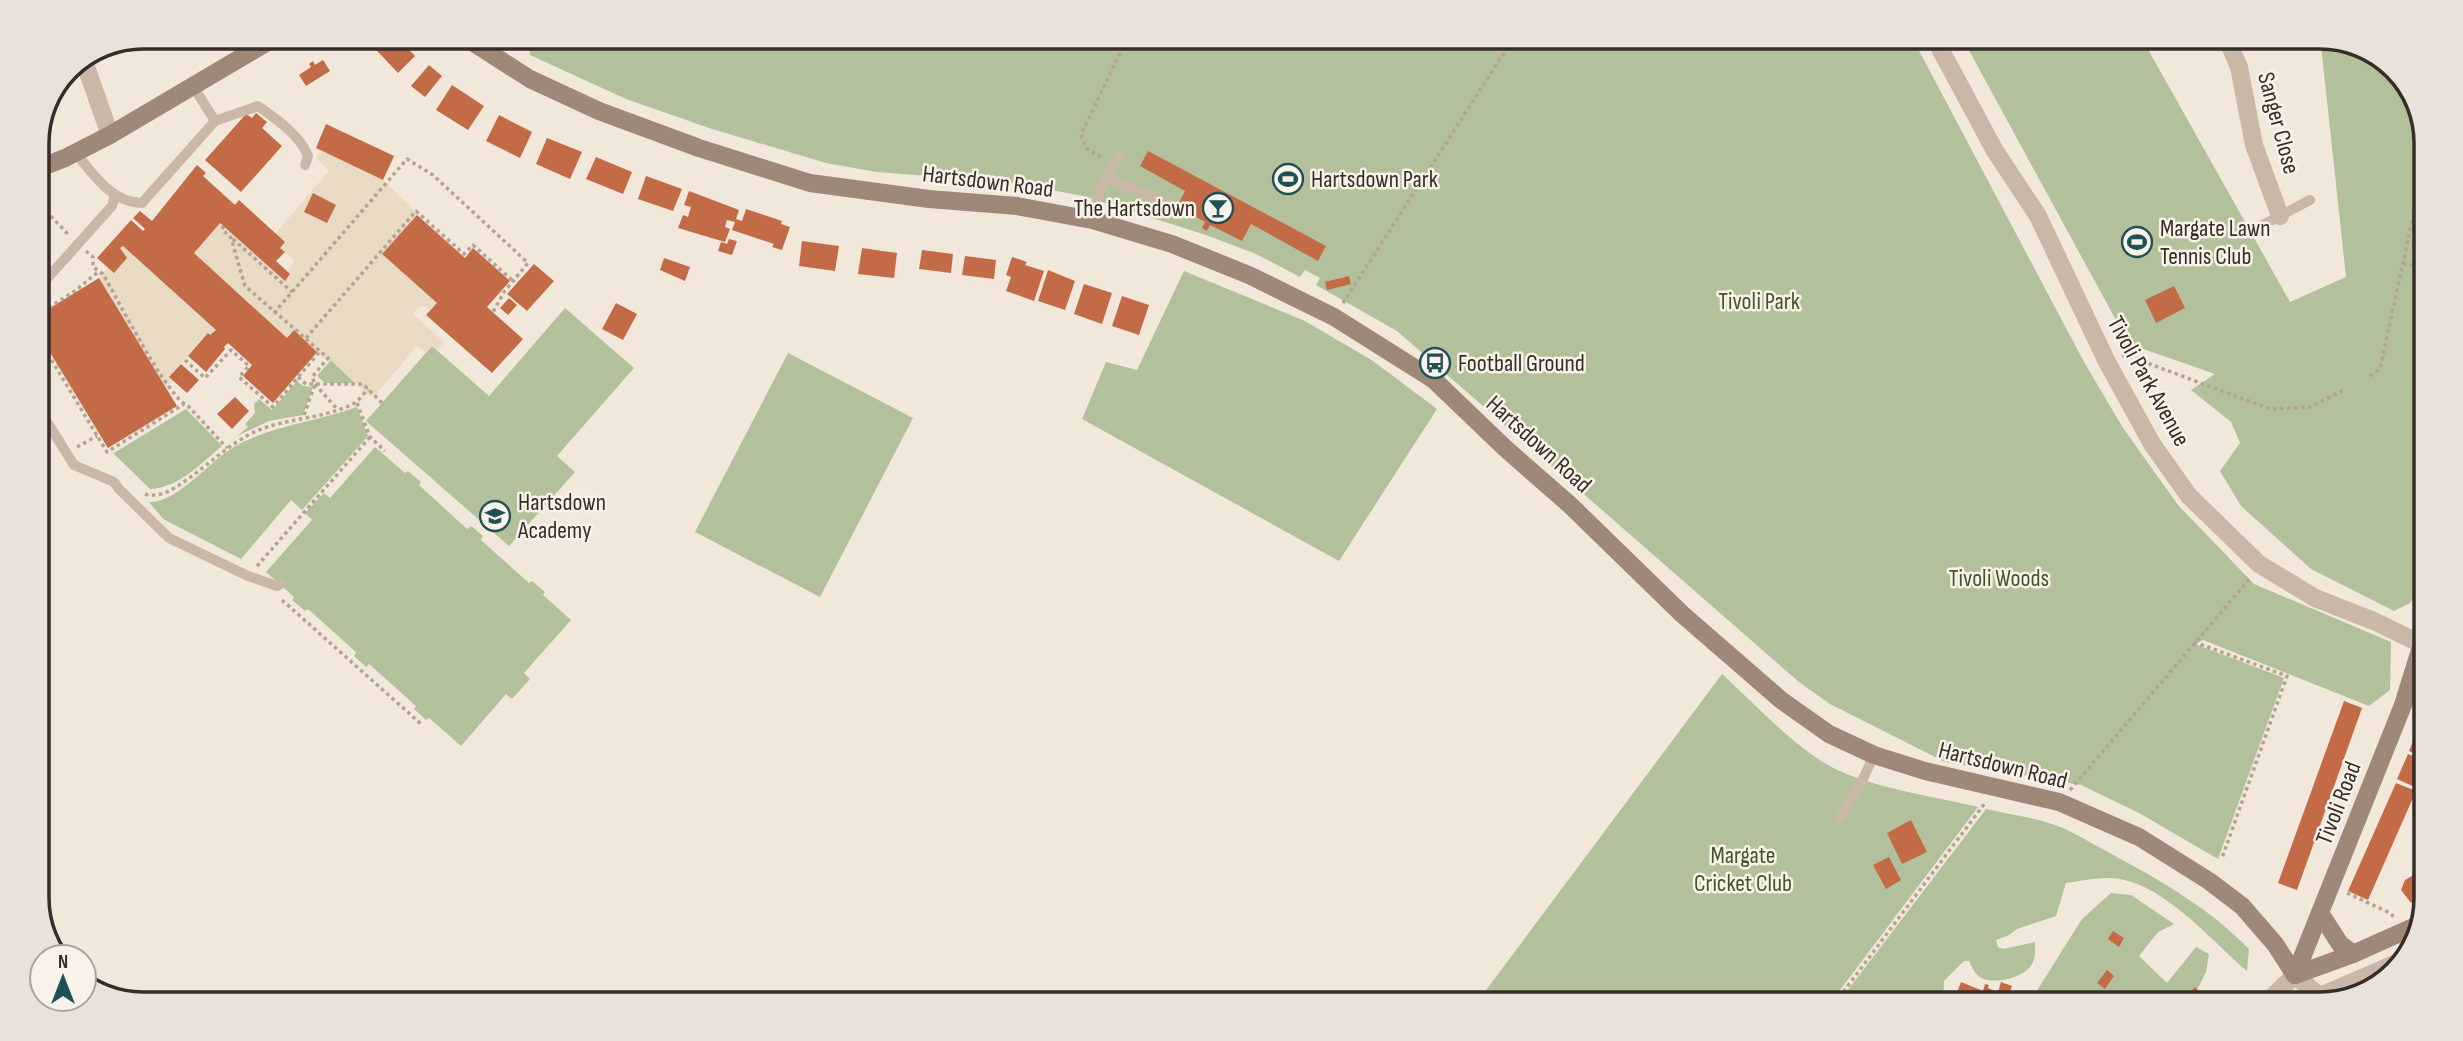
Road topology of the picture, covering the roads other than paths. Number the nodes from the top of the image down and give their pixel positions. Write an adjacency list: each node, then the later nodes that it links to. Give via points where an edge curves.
1 (256, 49): 6 (main road)
2 (483, 49): 18 (main road, Hartsdown Road, via 530,79 599,111 810,183 1017,206)
3 (1940, 49): 23 (street, Tivoli Park Avenue, via 1995,151 2038,216 2106,360 2152,444 2189,496 2259,564 2315,598)
4 (2231, 49): 17 (street, Sanger Close, via 2254,145)
5 (87, 68): 8 (street)
6 (193, 86): 7 (lane); 8 (main road)
7 (215, 121): 12 (lane, via 258,106 304,145); 14 (lane, via 142,204 128,204)
8 (110, 135): 9 (main road)
9 (75, 152): 11 (main road); 14 (lane)
10 (1121, 156): 13 (lane)
11 (49, 164)
12 (305, 165)
13 (1106, 178): 16 (lane); 18 (lane)
14 (115, 195): 20 (lane, via 111,206)
15 (2310, 200): 17 (lane, Sanger Close)
16 (1167, 203)
17 (2280, 216): 19 (lane, Sanger Close)
18 (1092, 220): 25 (main road, Hartsdown Road, via 1172,244 1251,276 1334,317 1434,380 1682,614 1781,700 1829,734)
19 (2259, 227)
20 (49, 276)
21 (49, 427): 22 (lane, via 74,465 114,482 169,538 248,576)
22 (280, 584)
23 (2414, 641)
24 (2414, 668): 27 (main road, Tivoli Road)
25 (1874, 755): 26 (lane); 31 (main road, Hartsdown Road, via 2059,802 2139,837 2209,881 2253,916)
26 (1840, 817)
27 (2320, 913): 29 (main road, via 2340,944); 31 (main road, Tivoli Road)
28 (2408, 929): 29 (main road)
29 (2353, 954): 31 (main road)
30 (2376, 973): 32 (street)
31 (2295, 975): 33 (street); 34 (street)
32 (2346, 988)
33 (2277, 992)
34 (2315, 992)

